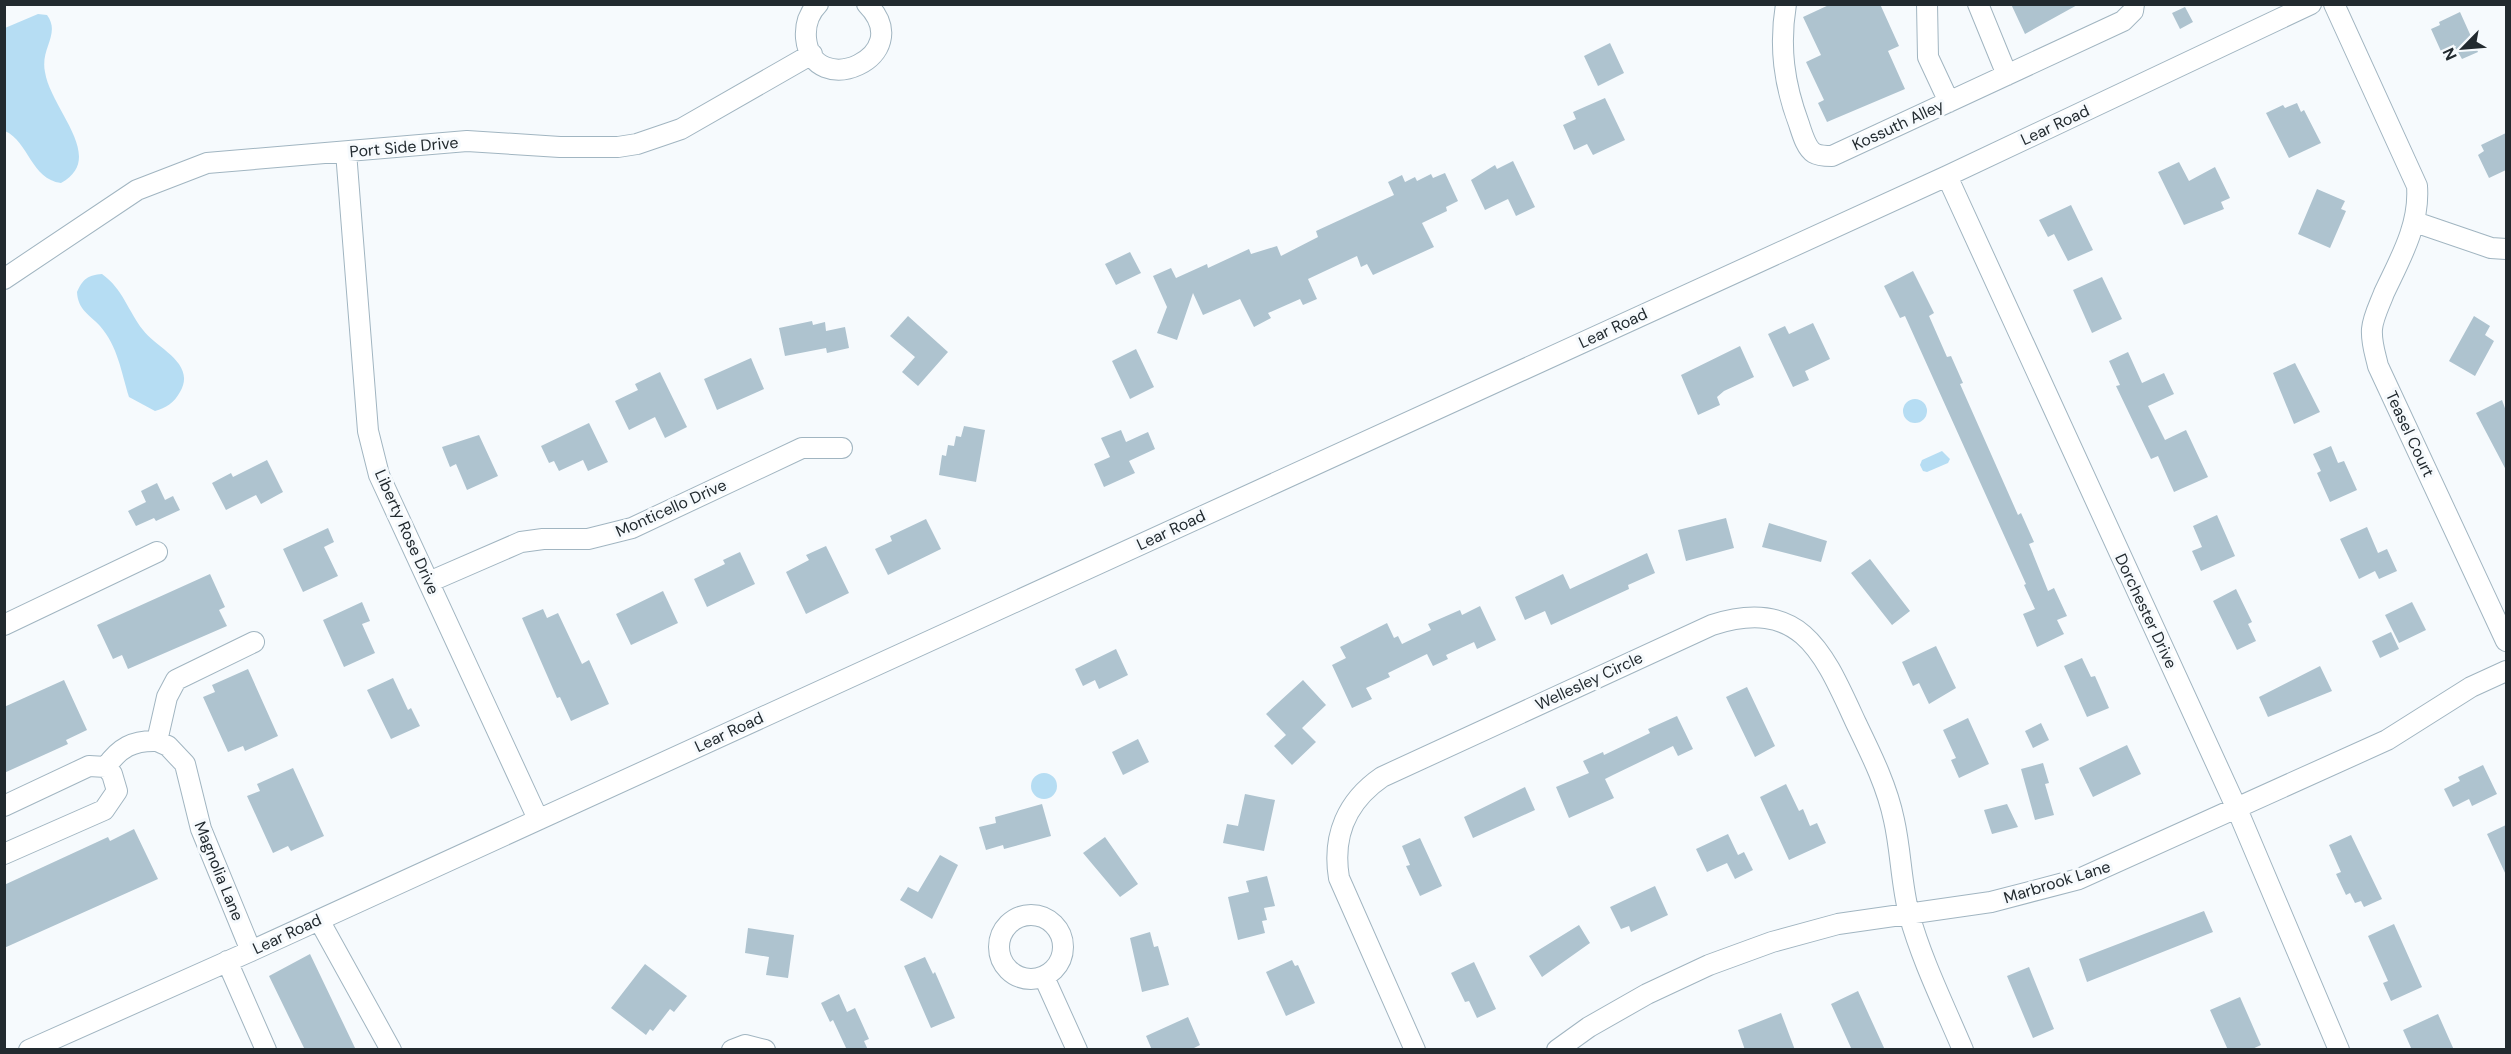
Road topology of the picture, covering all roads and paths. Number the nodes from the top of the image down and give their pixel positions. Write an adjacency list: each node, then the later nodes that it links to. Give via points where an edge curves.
1 (819, 4): 9 (street, via 808,19 806,30)
2 (1786, 4): 11 (street, Kossuth Alley, via 1782,37 1785,83 1812,152 1832,156)
3 (1926, 4): 11 (street, via 1928,57)
4 (1978, 4): 10 (street)
5 (2134, 4): 10 (street, Kossuth Alley, via 2123,21)
6 (2311, 4): 13 (street, Lear Road)
7 (2334, 4): 14 (street, Teasel Court, via 2412,172 2418,205)
8 (877, 8): 9 (street, via 880,40 867,62 844,70 821,63)
9 (812, 54): 12 (street, Port Side Drive, via 697,120 637,144 592,148 467,141)
10 (2007, 75): 11 (street, Kossuth Alley)
11 (1948, 102)
12 (346, 152): 16 (street, Port Side Drive, via 207,163 183,171 137,190); 19 (street, Liberty Rose Drive, via 368,431 379,475)
13 (1947, 176): 27 (street, Dorchester Drive); 28 (street, Lear Road)
14 (2415, 222): 15 (street, via 2491,248); 21 (street, Teasel Court, via 2372,326 2372,344 2378,366)
15 (2506, 249)
16 (4, 279)
17 (842, 448): 19 (street, Monticello Drive, via 802,448 632,528 588,539 521,542)
18 (157, 552): 20 (street)
19 (429, 582): 28 (street, Liberty Rose Drive)
20 (4, 625)
21 (2506, 641)
22 (254, 642): 24 (street, via 176,680 167,697)
23 (2506, 671): 27 (street, Marbrook Lane, via 2471,687 2387,740)
24 (157, 741): 25 (street, via 126,746); 32 (street, Magnolia Lane, via 168,746 185,764 204,838)
25 (106, 767): 26 (street, via 90,766); 29 (street, via 117,791 104,810)
26 (4, 806)
27 (2237, 809): 30 (street, Marbrook Lane, via 2068,883 1991,903); 44 (street, Dorchester Drive)
28 (538, 819): 31 (street, Lear Road)
29 (4, 854)
30 (1909, 913): 41 (street, Wellesley Circle, via 1888,795 1828,662 1808,638 1788,625 1766,618 1734,618 1382,777 1358,797 1345,816 1338,839 1339,878); 42 (street, Marbrook Lane, via 1838,924 1708,965 1588,1027); 43 (street, Wellesley Circle, via 1920,950)
31 (319, 920): 32 (street, Lear Road); 37 (street)
32 (251, 951): 33 (street, Lear Road)
33 (227, 961): 35 (street, Lear Road); 36 (street)
34 (1044, 977): 40 (street)
35 (29, 1050)
36 (266, 1050)
37 (391, 1050)
38 (732, 1050): 39 (street, via 745,1045)
39 (765, 1050)
40 (1077, 1050)
41 (1415, 1050)
42 (1557, 1050)
43 (1963, 1050)
44 (2339, 1050)

